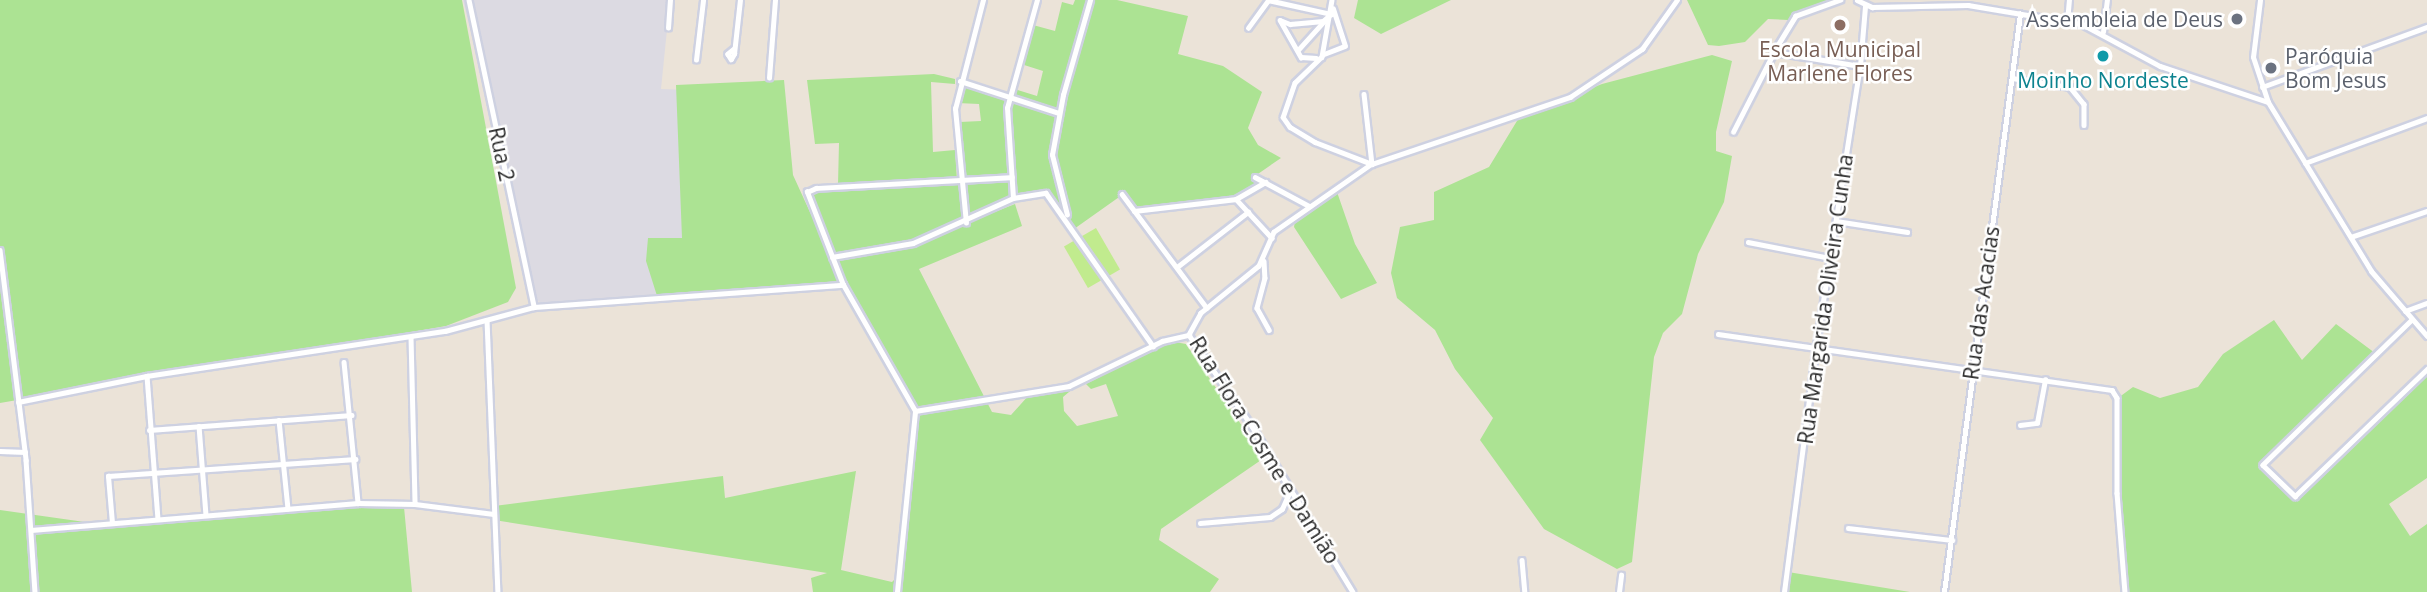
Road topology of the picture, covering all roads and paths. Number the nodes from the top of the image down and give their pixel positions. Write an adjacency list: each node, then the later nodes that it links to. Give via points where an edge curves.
1 (469, 0): 70 (street, Rua 2)
2 (670, 0): 22 (street)
3 (702, 0): 30 (street)
4 (740, 0): 25 (street)
5 (775, 0): 32 (street)
6 (983, 0): 34 (street)
7 (1037, 0): 37 (street)
8 (1090, 0): 39 (street)
9 (1332, 0): 17 (street)
10 (1677, 0): 44 (street, via 1643,49 1570,97)
11 (1841, 0): 27 (street, via 1796,16)
12 (1857, 0): 16 (street)
13 (2069, 0): 20 (street)
14 (2107, 0): 24 (street)
15 (2260, 0): 35 (street, via 2253,45)
16 (1865, 6): 18 (street, via 1954,4); 31 (street, Rua Margarida Oliveira Cunha)
17 (1332, 11): 19 (street); 23 (street, via 1268,0); 28 (street); 28 (street, via 1345,46)
18 (2020, 14): 20 (street); 33 (street, Rua das Acacias)
19 (1323, 21): 26 (street); 26 (street, via 1290,24 1280,20)
20 (2067, 22): 24 (street)
21 (2427, 27): 35 (street)
22 (668, 28)
23 (1248, 28)
24 (2103, 32): 38 (street, via 2160,66)
25 (734, 49)
26 (1298, 50): 29 (street, via 1306,60)
27 (1774, 52): 31 (street); 42 (street)
28 (1323, 54): 44 (street, via 1319,64 1296,83 1283,110 1284,120 1315,142)
29 (1316, 58)
30 (696, 61)
31 (1860, 66): 57 (street, Rua Margarida Oliveira Cunha)
32 (769, 78)
33 (2012, 78): 41 (street, via 2070,87 2084,104); 84 (street, Rua das Acacias)
34 (960, 81): 37 (street); 48 (street, via 955,109)
35 (2261, 87): 38 (street)
36 (1364, 94): 44 (street)
37 (1009, 96): 39 (street); 45 (street)
38 (2268, 102): 43 (street)
39 (1059, 113): 56 (street, via 1052,155)
40 (2427, 118): 43 (street)
41 (2084, 125)
42 (1733, 132)
43 (2304, 163): 60 (street)
44 (1372, 164): 52 (street)
45 (1012, 177): 48 (street); 50 (street)
46 (1255, 177): 47 (street)
47 (1265, 182): 51 (street); 52 (street)
48 (961, 183): 58 (street); 64 (street, via 810,188 806,195)
49 (1122, 194): 53 (street)
50 (1013, 198): 56 (street, via 1046,193); 58 (street)
51 (1236, 199): 53 (street); 55 (street)
52 (1309, 206): 61 (street)
53 (1134, 211): 67 (street)
54 (2427, 211): 60 (street)
55 (1248, 212): 61 (street); 67 (street)
56 (1068, 219): 80 (street)
57 (1836, 221): 59 (street); 65 (street, Rua Margarida Oliveira Cunha)
58 (966, 223): 64 (street, via 913,243)
59 (1907, 232)
60 (2351, 237): 72 (street)
61 (1272, 238): 66 (street)
62 (1748, 242): 65 (street)
63 (0, 250): 87 (street)
64 (832, 257): 68 (street)
65 (1830, 258): 81 (street, Rua Margarida Oliveira Cunha)
66 (1264, 261): 71 (street, Rua Flora Cosme e Damião); 75 (street, via 1257,311)
67 (1177, 267): 71 (street)
68 (843, 285): 70 (street); 88 (street)
69 (2427, 303): 72 (street)
70 (534, 307): 73 (street)
71 (1207, 308): 77 (street, Rua Flora Cosme e Damião)
72 (2404, 311): 74 (street)
73 (487, 320): 79 (street); 104 (street)
74 (2413, 320): 78 (street); 83 (street, via 2263,465 2295,496)
75 (1269, 330)
76 (1718, 334): 81 (street)
77 (1189, 335): 80 (street); 100 (street, Rua Flora Cosme e Damião)
78 (2427, 336)
79 (411, 337): 85 (street); 102 (street)
80 (1153, 345): 88 (street, via 1069,386)
81 (1816, 346): 84 (street); 120 (street, Rua Margarida Oliveira Cunha)
82 (344, 362): 89 (street)
83 (2427, 369)
84 (1971, 370): 86 (street); 111 (street, Rua das Acacias)
85 (147, 376): 87 (street); 93 (street)
86 (2045, 380): 91 (street, via 2037,423); 122 (street, via 2106,387 2115,393)
87 (18, 402): 95 (street)
88 (915, 411): 116 (street)
89 (351, 415): 90 (street); 96 (street)
90 (279, 421): 92 (street); 97 (street)
91 (2020, 425)
92 (198, 426): 93 (street); 98 (street)
93 (149, 430): 99 (street)
94 (0, 451): 95 (street)
95 (25, 452): 110 (street)
96 (355, 459): 97 (street); 101 (street)
97 (283, 464): 98 (street); 103 (street)
98 (202, 470): 99 (street); 105 (street)
99 (153, 472): 106 (street); 107 (street, via 108,476)
100 (1290, 490): 108 (street, via 1282,509 1270,517); 117 (street, Rua Flora Cosme e Damião)
101 (358, 503): 102 (street); 103 (street)
102 (415, 503): 104 (street)
103 (288, 509): 105 (street)
104 (493, 514): 115 (street)
105 (206, 515): 106 (street)
106 (158, 519): 107 (street)
107 (112, 523): 110 (street)
108 (1200, 523)
109 (1848, 528): 111 (street)
110 (31, 530): 114 (street)
111 (1952, 540): 121 (street, Rua das Acacias)
112 (1522, 560): 118 (street)
113 (1622, 575): 119 (street)
114 (35, 592)
115 (498, 592)
116 (897, 592)
117 (1353, 592)
118 (1525, 592)
119 (1619, 592)
120 (1784, 592)
121 (1944, 592)
122 (2125, 592)

